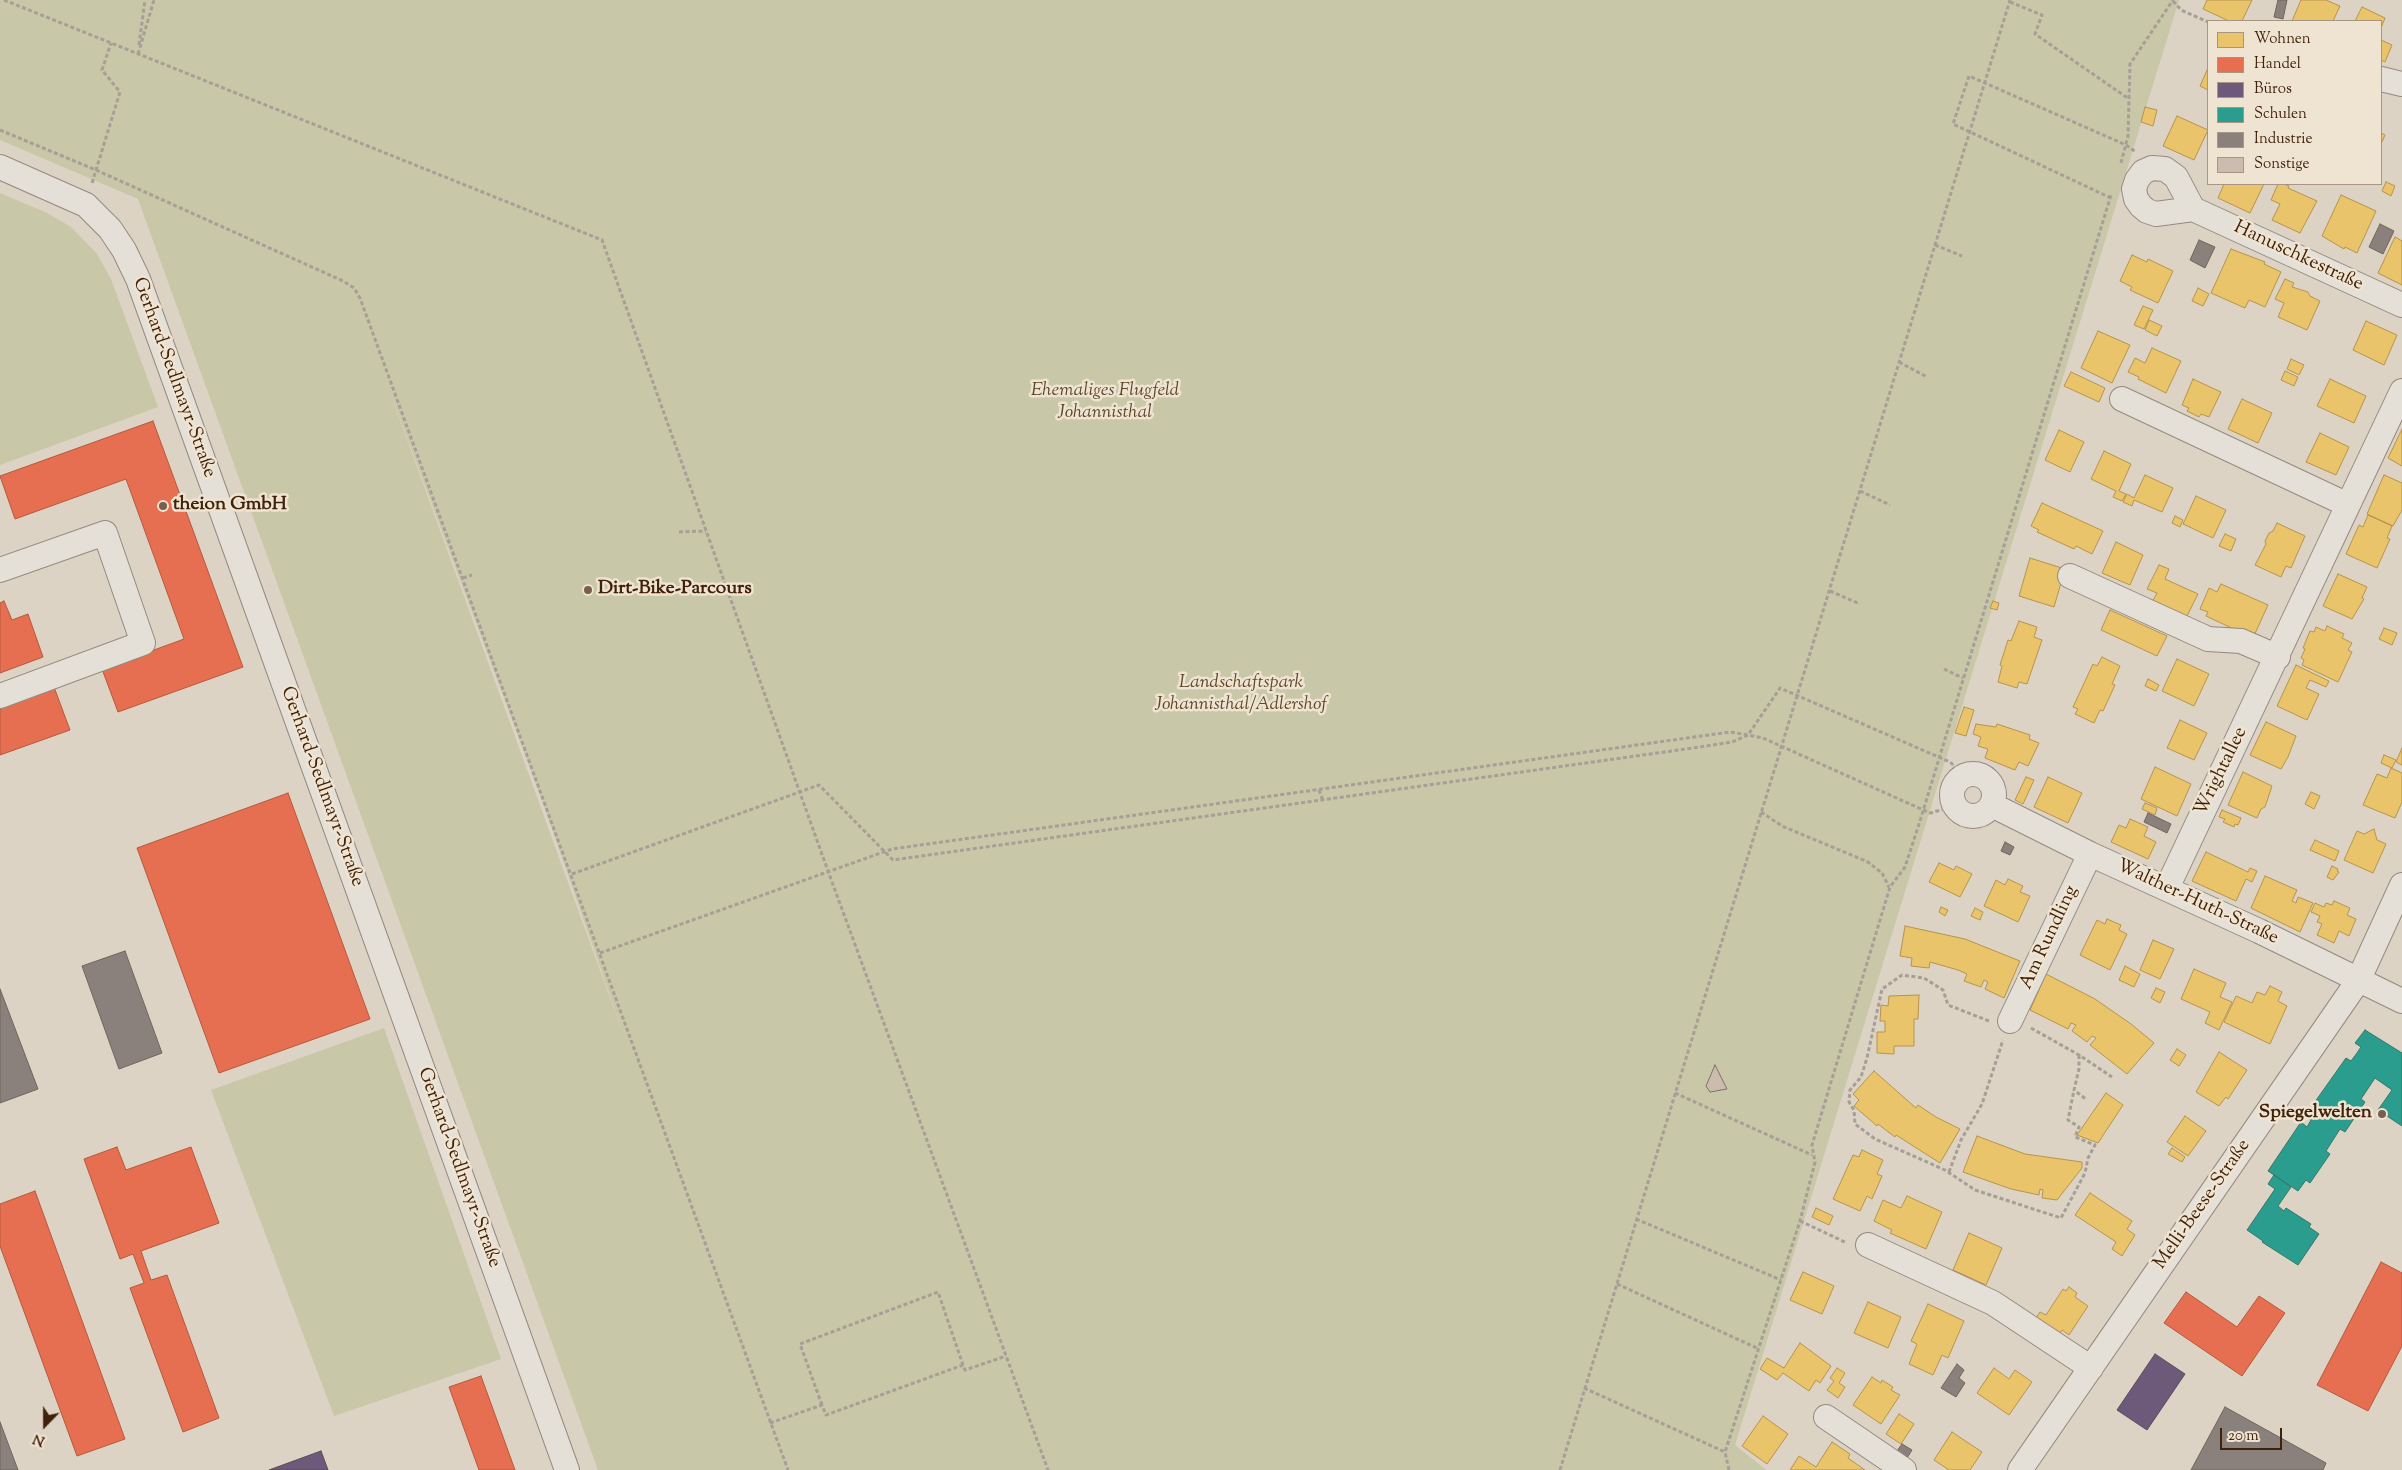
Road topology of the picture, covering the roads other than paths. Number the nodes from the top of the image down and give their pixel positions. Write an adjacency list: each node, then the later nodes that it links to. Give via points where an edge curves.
1 (2382, 79): 2 (street)
2 (2402, 84)
3 (0, 167): 23 (street, Gerhard-Sedlmayr-Straße, via 86,206 110,229 138,279)
4 (2194, 209): 5 (street, Hanuschkestraße)
5 (2402, 305)
6 (2402, 390): 8 (street, Wrightallee)
7 (2122, 399): 8 (street)
8 (2348, 505): 11 (street, Wrightallee)
9 (0, 570): 12 (street, via 105,533 142,643)
10 (2070, 576): 11 (street, via 2208,639 2240,641)
11 (2278, 657): 16 (street, Wrightallee)
12 (0, 696)
13 (1992, 806): 13 (street, via 1995,792 1989,780 1977,773 1964,775 1954,785 1955,806 1960,812 1981,815); 14 (street, Walther-Huth-Straße)
14 (2090, 854): 16 (street, Walther-Huth-Straße); 19 (street, Am Rundling)
15 (2402, 885): 17 (street, Melli-Beese-Straße)
16 (2167, 888): 17 (street, Walther-Huth-Straße)
17 (2358, 981): 18 (street, Walther-Huth-Straße); 21 (street, Melli-Beese-Straße)
18 (2402, 1001)
19 (2010, 1021)
20 (1868, 1245): 21 (street, via 1993,1303)
21 (2091, 1368): 25 (street, Melli-Beese-Straße)
22 (1826, 1417): 24 (street)
23 (567, 1470)
24 (1904, 1470)
25 (2020, 1470)

